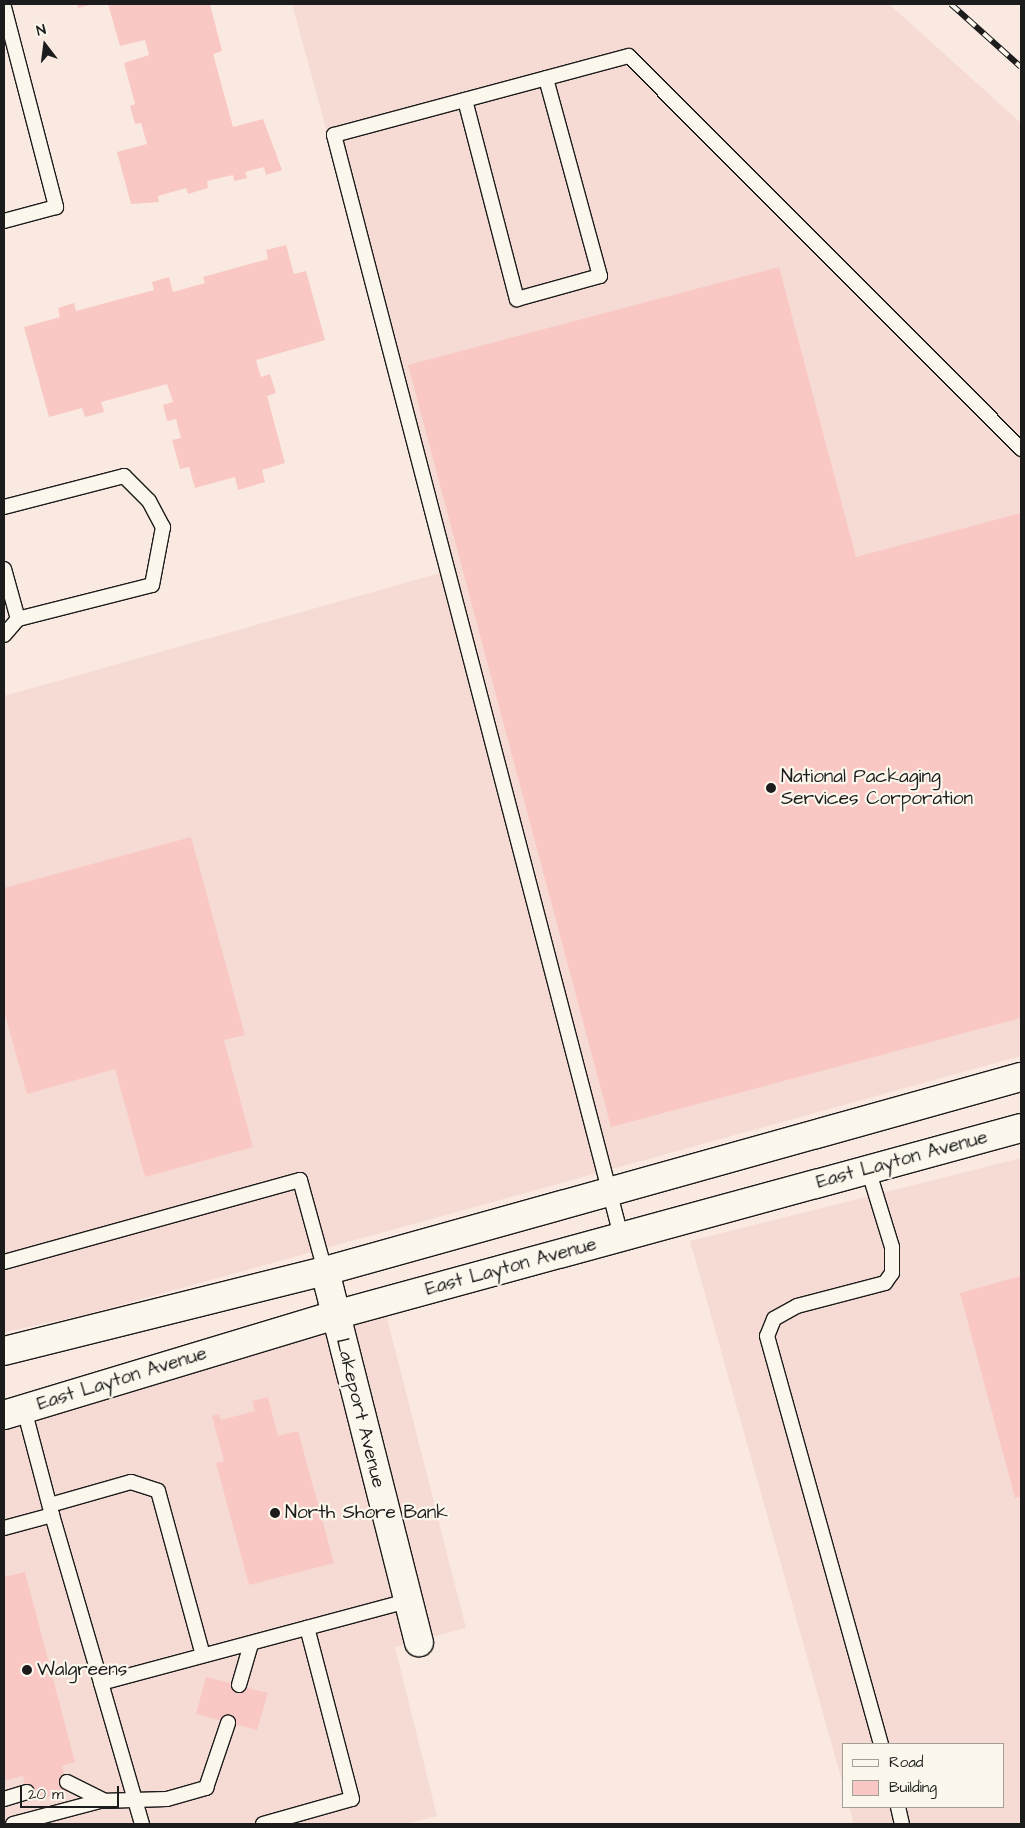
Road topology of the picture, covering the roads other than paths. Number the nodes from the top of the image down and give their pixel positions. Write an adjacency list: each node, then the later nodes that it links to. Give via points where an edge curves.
1 (4, 7): 4 (lane, via 56,207)
2 (546, 78): 3 (lane); 3 (lane, via 600,276 545,291 517,298); 5 (lane, via 629,56)
3 (465, 100): 13 (lane, via 334,135)
4 (4, 221)
5 (1021, 449)
6 (4, 507): 8 (lane, via 124,476 149,501 164,527 152,585)
7 (4, 569): 8 (lane)
8 (18, 619): 9 (lane)
9 (4, 635)
10 (1021, 1077): 13 (main road)
11 (1021, 1128): 12 (main road, East Layton Avenue)
12 (868, 1169): 14 (main road, East Layton Avenue); 30 (lane, via 892,1247 892,1273 884,1283 797,1306 774,1319 767,1336)
13 (609, 1190): 14 (lane); 16 (main road)
14 (622, 1236): 17 (main road, East Layton Avenue)
15 (4, 1262): 16 (lane, via 300,1180)
16 (325, 1271): 17 (main road, Lakeport Avenue); 18 (main road)
17 (335, 1315): 19 (main road, East Layton Avenue); 22 (main road, Lakeport Avenue)
18 (4, 1351)
19 (14, 1412): 20 (lane)
20 (51, 1510): 21 (lane); 26 (lane, via 131,1482 158,1491); 27 (lane)
21 (4, 1528)
22 (408, 1601): 23 (lane); 24 (main road, Lakeport Avenue)
23 (307, 1628): 25 (lane); 39 (lane, via 352,1799)
24 (419, 1642)
25 (251, 1644): 26 (lane); 28 (lane)
26 (203, 1655): 27 (lane)
27 (101, 1683): 35 (lane)
28 (239, 1685)
29 (228, 1722): 35 (lane, via 206,1788 167,1799)
30 (880, 1743)
31 (67, 1782): 34 (lane)
32 (26, 1792): 33 (lane)
33 (4, 1799)
34 (105, 1801): 35 (lane); 37 (lane)
35 (135, 1801): 38 (lane)
36 (898, 1808): 40 (lane)
37 (13, 1824)
38 (142, 1824)
39 (263, 1824)
40 (902, 1824)

